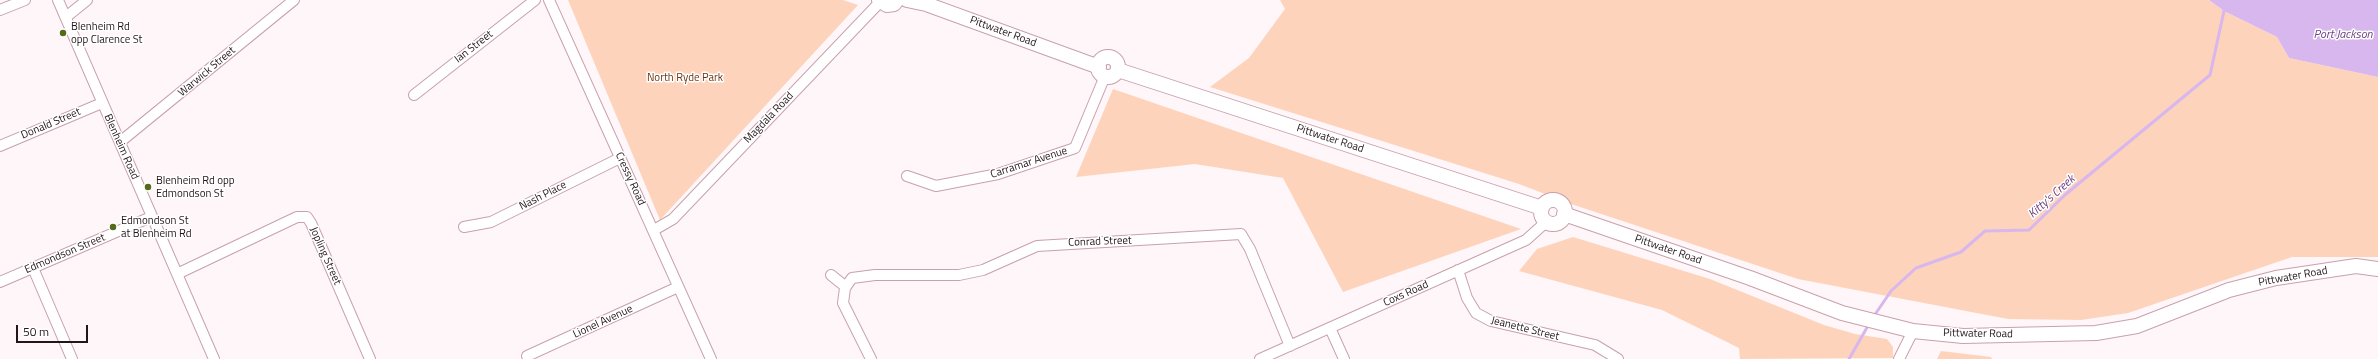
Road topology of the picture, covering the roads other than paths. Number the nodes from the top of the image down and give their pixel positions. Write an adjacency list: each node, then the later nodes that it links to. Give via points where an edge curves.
1 (25, 0): 10 (street)
2 (58, 0): 11 (street, Blenheim Road)
3 (87, 0): 11 (street)
4 (294, 0): 15 (street, Warwick Street)
5 (535, 0): 13 (street, Ian Street)
6 (549, 0): 17 (street, Cressy Road)
7 (897, 0): 9 (main road, via 890,5)
8 (907, 0): 12 (main road, Pittwater Road, via 926,4)
9 (880, 1): 24 (street, Magdala Road, via 673,219)
10 (0, 10)
11 (66, 17): 14 (street, Blenheim Road)
12 (1107, 71): 18 (street, Carramar Avenue, via 1075,148 998,174 936,186); 19 (main road, Pittwater Road)
13 (414, 95)
14 (102, 103): 15 (street, Blenheim Road); 16 (street, Donald Street)
15 (120, 142): 21 (street, Blenheim Road)
16 (0, 146)
17 (620, 158): 23 (street, Nash Place, via 491,222); 24 (street, Cressy Road)
18 (907, 176)
19 (1542, 208): 20 (main road, via 1554,200 1562,206); 22 (main road, via 1542,216)
20 (1564, 214): 22 (main road, via 1559,222); 34 (main road, Pittwater Road, via 1750,278 1818,305)
21 (151, 216): 25 (street, Edmondson Street); 28 (street, Blenheim Road)
22 (1546, 222): 27 (street, Coxs Road, via 1526,240)
23 (464, 226)
24 (654, 230): 31 (street, Cressy Road)
25 (33, 268): 30 (street, Edmondson Street); 37 (street)
26 (2378, 269): 34 (main road, Pittwater Road, via 2356,266 2276,278 2229,290 2137,326 2096,333 1963,336)
27 (1458, 270): 33 (street, Coxs Road); 44 (street, Jeanette Street, via 1467,298 1476,313 1491,321 1595,345)
28 (178, 274): 38 (street, Blenheim Road); 39 (street, Jopling Street, via 297,217 307,217)
29 (831, 275): 32 (street)
30 (0, 282)
31 (678, 287): 36 (street, Lionel Avenue); 40 (street, Cressy Road)
32 (846, 287): 35 (street, Conrad Street, via 852,278 875,275 959,275 983,270 1037,246 1241,234 1250,249); 41 (street, via 843,303)
33 (1330, 328): 35 (street, Coxs Road); 43 (street)
34 (1913, 331): 45 (street)
35 (1290, 346): 42 (street, Coxs Road)
36 (527, 356)
37 (72, 359)
38 (214, 359)
39 (370, 359)
40 (711, 359)
41 (871, 359)
42 (1260, 359)
43 (1344, 359)
44 (1618, 359)
45 (1899, 359)

